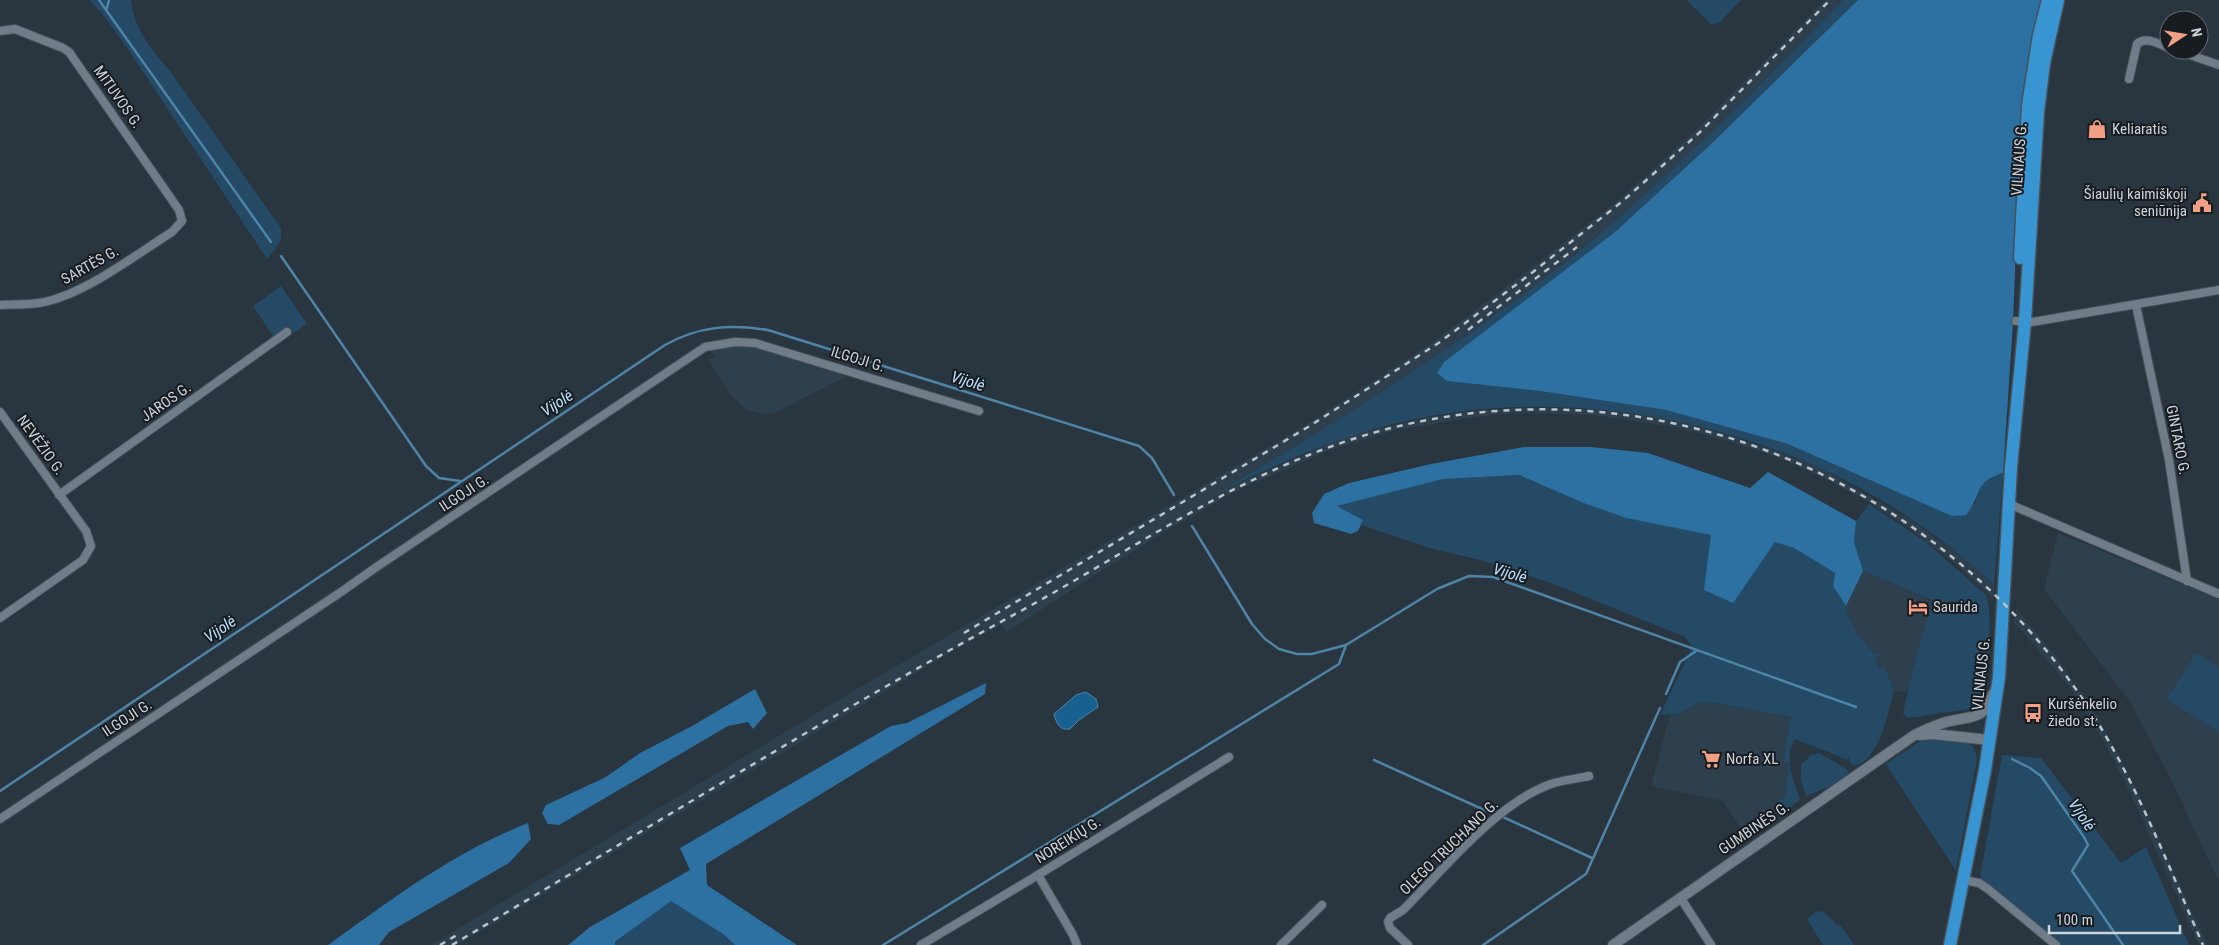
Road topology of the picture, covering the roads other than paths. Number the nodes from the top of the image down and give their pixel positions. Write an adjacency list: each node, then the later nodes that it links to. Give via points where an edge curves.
1 (2048, 0): 12 (highway, VILNIAUS G., via 2028,105)
2 (2058, 0): 12 (highway, VILNIAUS G., via 2044,63 2038,112)
3 (0, 31): 8 (street, MITUVOS G., via 15,29 69,52 179,210)
4 (2159, 45): 7 (street, via 2139,41)
5 (2205, 60): 6 (street)
6 (2219, 65)
7 (2130, 79)
8 (182, 221): 10 (street, SARTĖS G., via 172,232 97,279 63,296 39,303)
9 (2219, 290): 11 (street)
10 (0, 305)
11 (2136, 305): 12 (street); 18 (street, GINTARO G., via 2169,460)
12 (2021, 321): 17 (highway, VILNIAUS G.)
13 (287, 332): 16 (street, JAROS G.)
14 (979, 411): 26 (street, ILGOJI G., via 762,344 735,342 706,347)
15 (0, 412): 16 (street, NEVĖŽIO G.)
16 (59, 494): 20 (street, NEVĖŽIO G., via 86,531 91,546 83,560)
17 (2009, 504): 18 (street); 21 (highway, VILNIAUS G.)
18 (2187, 581): 19 (street)
19 (2219, 594)
20 (0, 618)
21 (1999, 677): 22 (main road, GUMBINĖS G., via 1990,704 1982,713 1929,728); 23 (highway, VILNIAUS G.)
22 (1913, 736): 23 (main road, via 1933,734); 29 (main road, GUMBINĖS G.)
23 (1990, 740): 28 (highway, VILNIAUS G.)
24 (1229, 756): 27 (street, NOREIKIŲ G.)
25 (1589, 776): 34 (street, OLEGO TRUCHANO G., via 1551,784 1496,817 1403,910 1390,918 1390,928)
26 (0, 818)
27 (1038, 875): 31 (street, NOREIKIŲ G.); 32 (street)
28 (1964, 880): 37 (highway, VILNIAUS G.); 38 (street, via 1988,889)
29 (1680, 897): 35 (main road, GUMBINĖS G.); 36 (street)
30 (1322, 905): 33 (street)
31 (921, 945)
32 (1077, 945)
33 (1281, 945)
34 (1408, 945)
35 (1613, 945)
36 (1711, 945)
37 (1950, 945)
38 (2056, 945)

